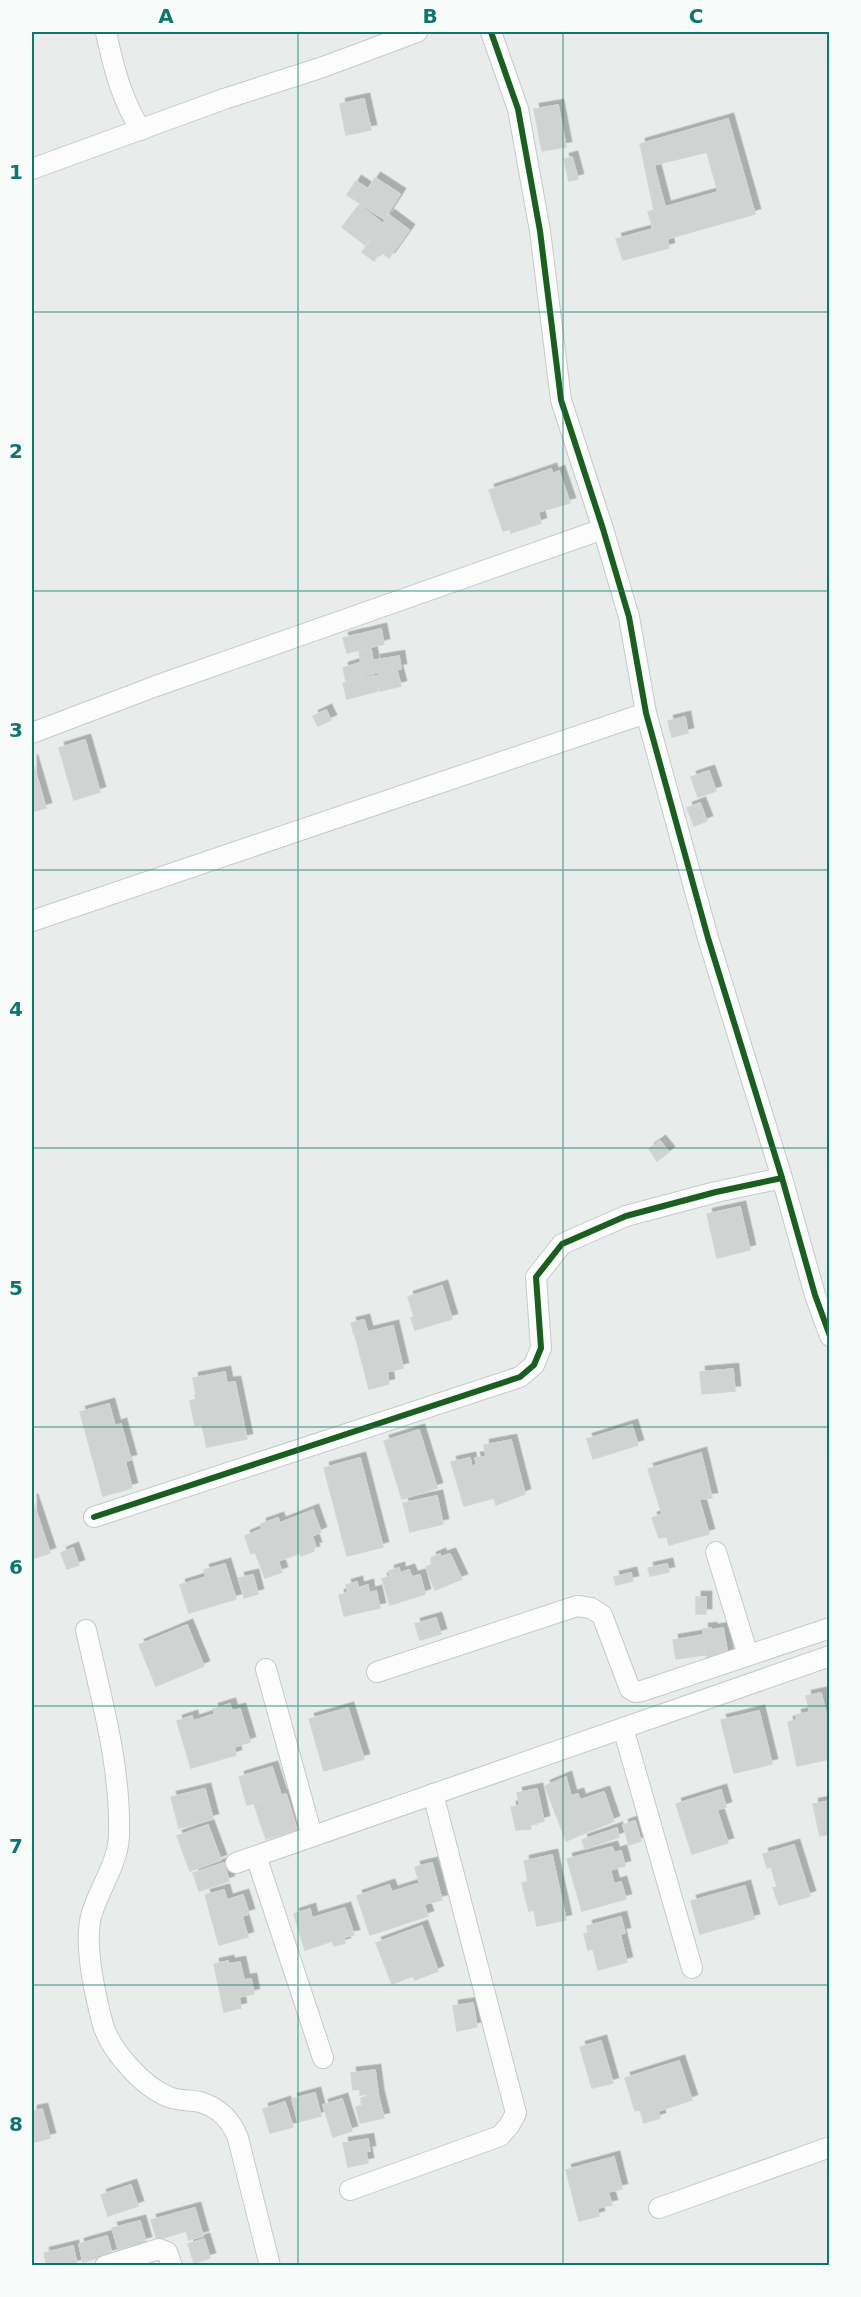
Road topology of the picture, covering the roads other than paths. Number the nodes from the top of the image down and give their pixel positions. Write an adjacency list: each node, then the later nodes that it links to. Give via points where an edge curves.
1 (106, 32): 4 (street, via 129,111)
2 (417, 32): 4 (street)
3 (490, 32): 6 (street, via 518,109 540,231 561,400)
4 (141, 130): 5 (street)
5 (32, 169)
6 (603, 529): 7 (street, via 629,617); 8 (street)
7 (646, 713): 9 (street); 10 (street, via 708,938)
8 (32, 733)
9 (32, 921)
10 (782, 1178): 11 (street); 12 (street, via 626,1216 562,1244 536,1277 541,1348 534,1365 520,1377)
11 (830, 1336)
12 (94, 1518)
13 (716, 1552): 16 (street)
14 (830, 1628): 16 (street)
15 (86, 1630): 32 (street, via 114,1754 118,1806 119,1838 88,1935 89,1959 104,2026 114,2049 150,2087 172,2098 201,2102 231,2122)
16 (748, 1655): 19 (street, via 635,1692 630,1689 602,1615 577,1606)
17 (830, 1656): 20 (street)
18 (266, 1669): 22 (street)
19 (377, 1672)
20 (623, 1728): 21 (street); 25 (street)
21 (433, 1794): 22 (street); 28 (street, via 516,2113 500,2136)
22 (312, 1836): 23 (street)
23 (256, 1856): 24 (street); 26 (street)
24 (236, 1863)
25 (692, 1968)
26 (323, 2058)
27 (830, 2147): 29 (street)
28 (350, 2190)
29 (659, 2208)
30 (105, 2265): 31 (street, via 159,2249 167,2252)
31 (172, 2265)
32 (270, 2265)

